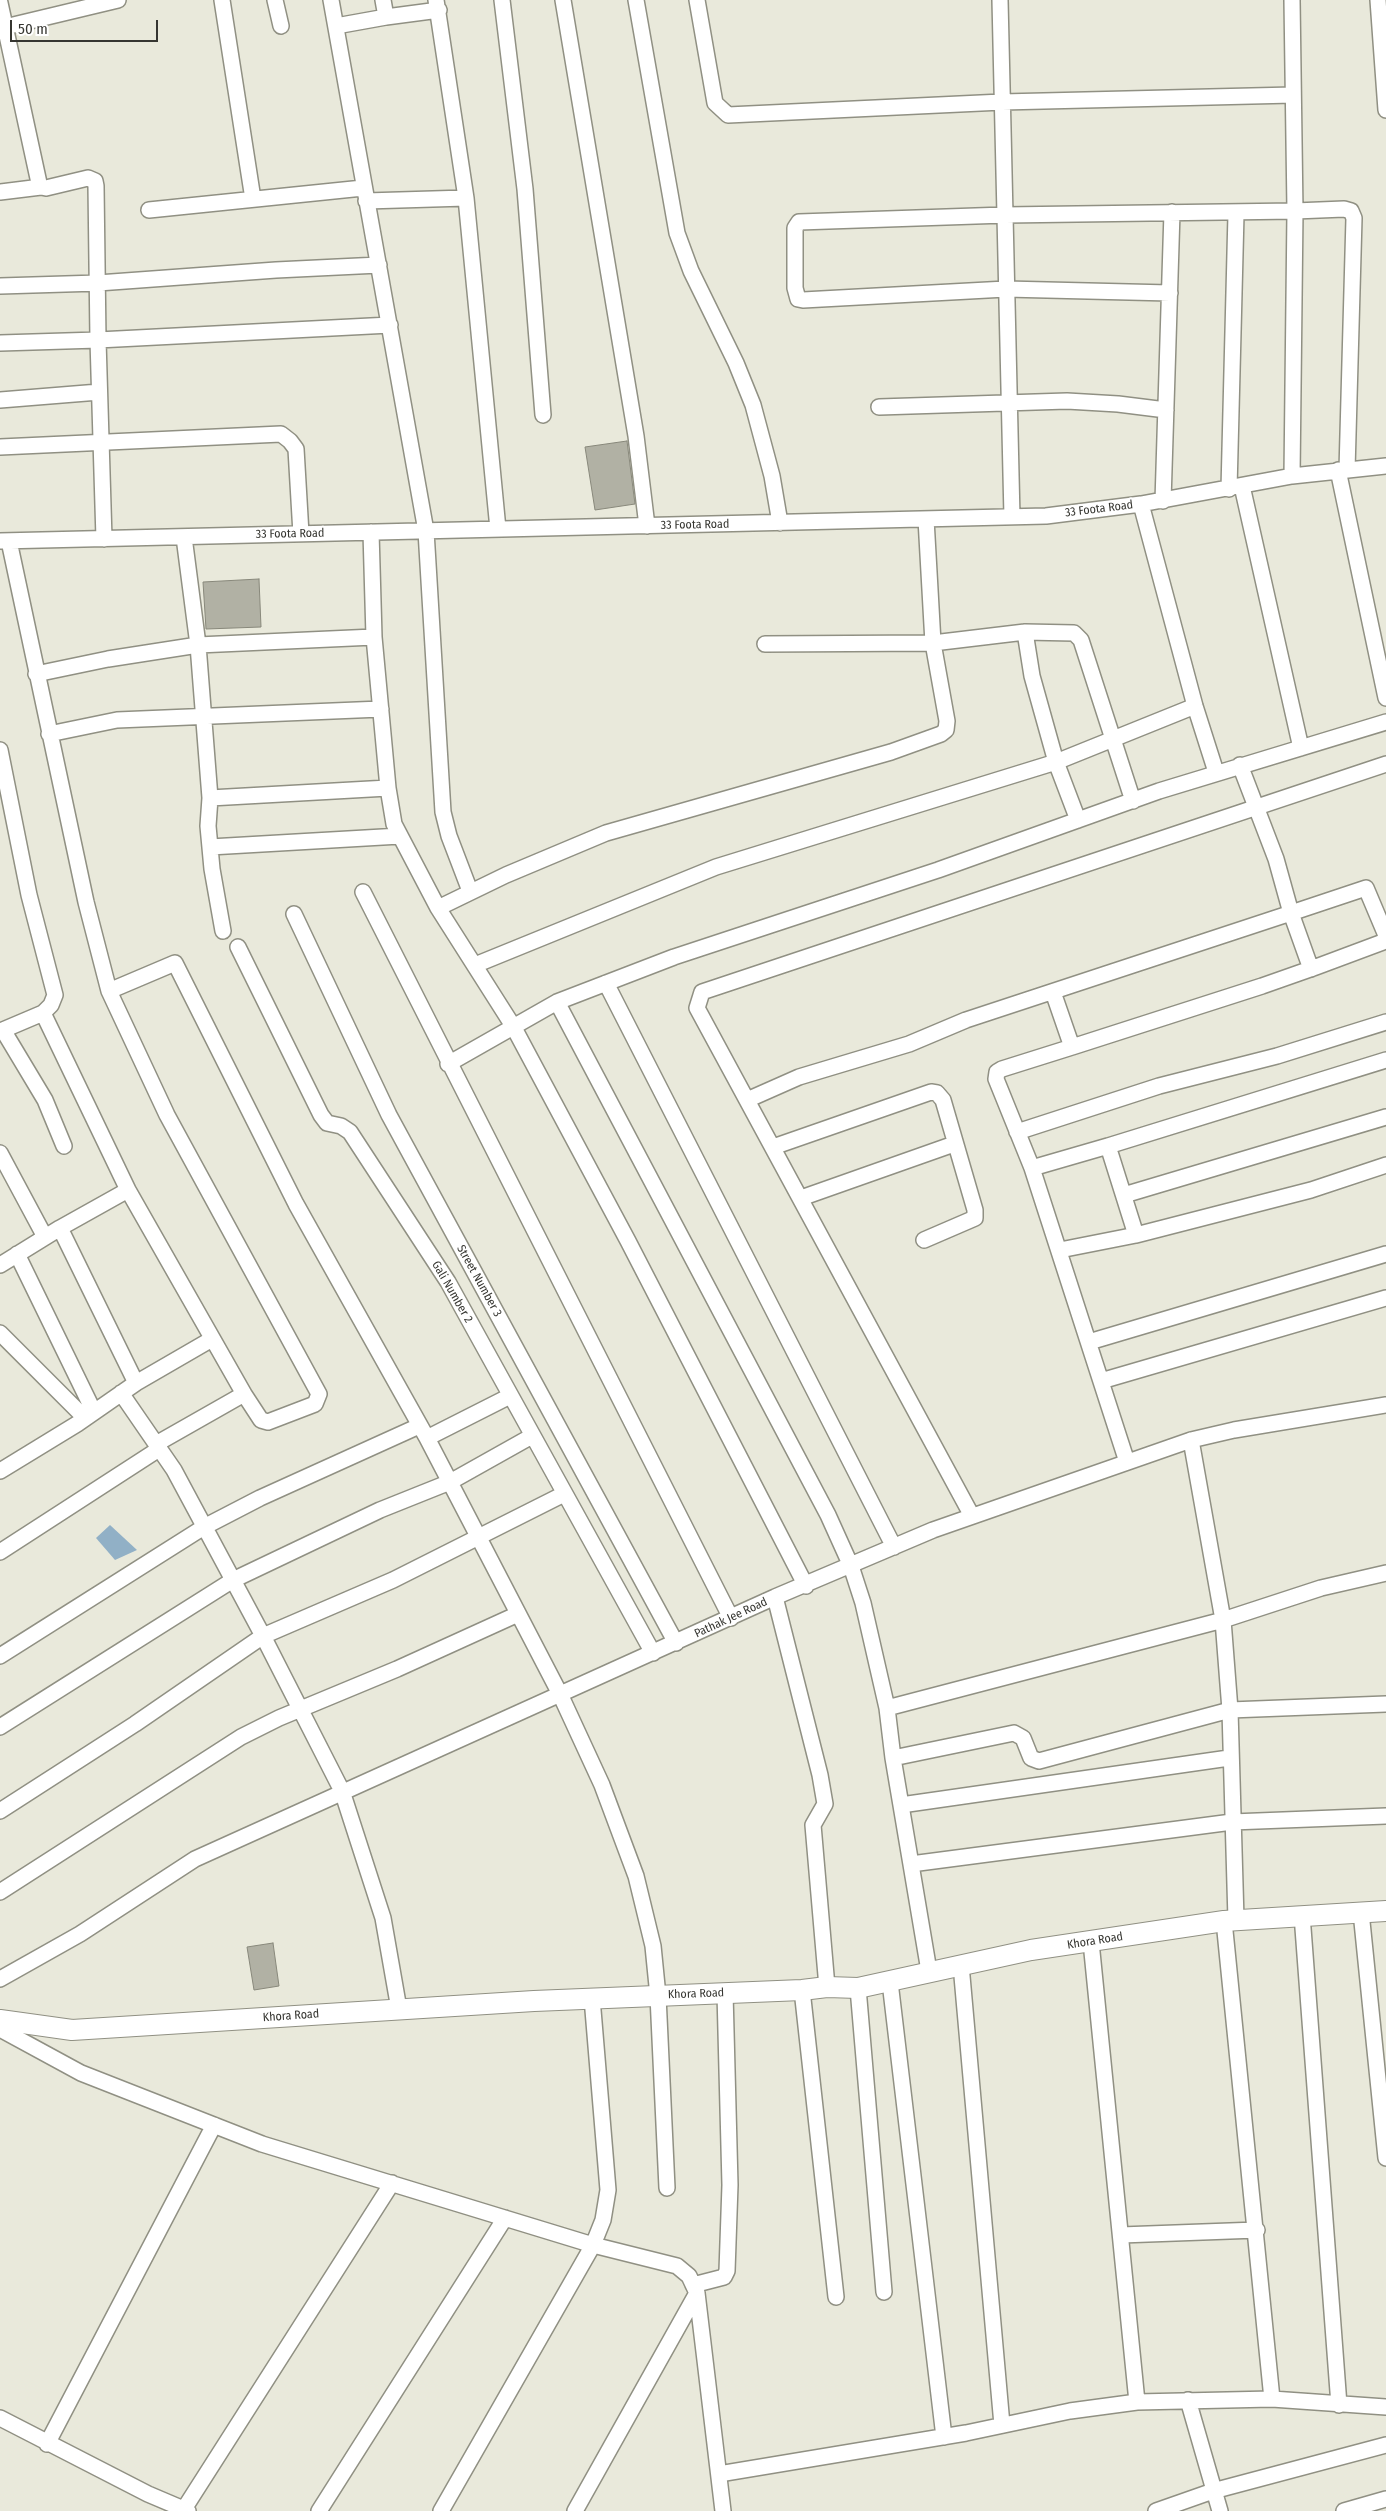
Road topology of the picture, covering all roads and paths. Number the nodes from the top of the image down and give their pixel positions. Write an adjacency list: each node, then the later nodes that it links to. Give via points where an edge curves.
1 (118, 0): 18 (street)
2 (222, 0): 26 (street)
3 (275, 0): 16 (street)
4 (331, 0): 17 (street)
5 (383, 0): 15 (street)
6 (502, 0): 45 (street, via 525,190)
7 (563, 0): 57 (street, via 636,436)
8 (636, 0): 56 (street, via 677,233 691,271 754,405)
9 (697, 0): 20 (street, via 715,104 728,115)
10 (1000, 0): 20 (street)
11 (1292, 0): 19 (street)
12 (1378, 0): 21 (street)
13 (0, 2): 18 (street)
14 (437, 5): 15 (street); 25 (street)
15 (386, 17): 17 (street)
16 (281, 26)
17 (336, 26): 24 (street)
18 (5, 27): 22 (street)
19 (1293, 95): 20 (street); 29 (street)
20 (1002, 102): 31 (street)
21 (1386, 110)
22 (41, 187): 23 (street); 33 (street, via 88,178 94,181)
23 (0, 192)
24 (364, 194): 25 (street); 26 (street); 32 (street)
25 (466, 198): 58 (street)
26 (253, 199): 27 (street)
27 (149, 210)
28 (1172, 212): 30 (street); 31 (street); 36 (street)
29 (1295, 212): 30 (street); 49 (street, via 1344,209 1351,211 1354,218); 50 (street)
30 (1236, 214): 51 (street)
31 (1005, 215): 35 (street); 35 (street, via 798,222 795,228 795,288 798,299 803,300)
32 (379, 265): 33 (street); 37 (street)
33 (98, 283): 34 (street); 38 (street)
34 (0, 286)
35 (1006, 289): 36 (street); 42 (street)
36 (1170, 293): 44 (street)
37 (390, 325): 38 (street); 59 (street)
38 (98, 340): 39 (street); 40 (street)
39 (0, 343)
40 (99, 392): 41 (street); 46 (street)
41 (0, 400)
42 (1009, 402): 43 (street); 44 (street, via 1109,404); 54 (street)
43 (878, 407)
44 (1166, 410): 52 (street)
45 (543, 415)
46 (101, 443): 47 (street); 61 (street, via 281,434 296,450); 63 (street)
47 (0, 447)
48 (1386, 466): 49 (street, 33 Foota Road)
49 (1342, 470): 50 (street, 33 Foota Road); 71 (street)
50 (1292, 476): 51 (street, 33 Foota Road)
51 (1235, 488): 52 (street, 33 Foota Road); 78 (street)
52 (1163, 500): 53 (street, 33 Foota Road)
53 (1141, 504): 54 (street, 33 Foota Road); 72 (street)
54 (1012, 517): 55 (street, 33 Foota Road)
55 (926, 520): 56 (street, 33 Foota Road); 67 (street)
56 (780, 523): 57 (street, 33 Foota Road)
57 (646, 526): 58 (street, 33 Foota Road)
58 (498, 530): 59 (street, 33 Foota Road)
59 (426, 531): 60 (street, 33 Foota Road); 92 (street, via 443,812)
60 (370, 532): 61 (street, 33 Foota Road); 66 (street)
61 (300, 534): 62 (street, 33 Foota Road)
62 (184, 537): 63 (street, 33 Foota Road); 69 (street)
63 (104, 539): 64 (street, 33 Foota Road)
64 (4, 541): 70 (street)
65 (1025, 632): 67 (street); 77 (street, via 1062,631 1074,633 1081,640); 80 (street, via 1032,676)
66 (374, 638): 69 (street); 73 (street)
67 (933, 643): 68 (street); 92 (street, via 947,721 946,730 941,734 891,752 606,833)
68 (764, 644)
69 (198, 645): 70 (street); 74 (street)
70 (36, 674): 76 (street)
71 (1386, 698)
72 (1195, 706): 77 (street); 83 (street)
73 (381, 709): 74 (street); 84 (street)
74 (204, 715): 76 (street, via 117,720); 85 (street)
75 (1386, 722): 78 (street)
76 (49, 734): 101 (street)
77 (1113, 739): 80 (street); 86 (street)
78 (1301, 748): 82 (street)
79 (0, 750): 104 (street, via 29,895 55,995)
80 (1056, 762): 88 (street); 98 (street, via 716,867)
81 (1386, 764): 87 (street)
82 (1240, 765): 83 (street); 87 (street)
83 (1216, 772): 86 (street)
84 (388, 788): 85 (street); 89 (street, via 391,814)
85 (210, 798): 90 (street)
86 (1133, 801): 88 (street)
87 (1255, 807): 94 (street, via 1276,859); 111 (street, via 702,992 697,1008)
88 (1078, 820): 100 (street)
89 (400, 836): 90 (street); 93 (street)
90 (210, 847): 96 (street)
91 (363, 892): 110 (street)
92 (470, 892): 93 (street)
93 (438, 908): 98 (street)
94 (1291, 913): 99 (street); 99 (street, via 1366,888 1385,933 1383,942); 102 (street)
95 (294, 914): 164 (street, Street Number 3, via 389,1115)
96 (224, 931)
97 (238, 947): 139 (street, Gali Number 2, via 321,1115 327,1123 350,1132 448,1282)
98 (475, 965): 106 (street)
99 (1311, 969): 108 (street)
100 (606, 983): 103 (street); 153 (street)
101 (109, 991): 138 (street, via 167,1115 319,1394 314,1404 268,1422 261,1420); 142 (street, via 175,963 296,1204)
102 (1053, 992): 108 (street); 111 (street, via 952,1025 909,1044 799,1077)
103 (557, 1002): 106 (street); 155 (street, via 828,1515)
104 (43, 1012): 107 (street); 121 (street)
105 (1386, 1022): 113 (street, via 1277,1056 1158,1086)
106 (514, 1026): 110 (street); 158 (street)
107 (2, 1031): 115 (street, via 45,1100)
108 (1072, 1046): 113 (street, via 997,1072 998,1087)
109 (1386, 1060): 116 (street)
110 (448, 1064): 161 (street)
111 (747, 1100): 117 (street)
112 (1386, 1117): 122 (street)
113 (1017, 1132): 120 (street)
114 (954, 1144): 117 (street, via 943,1100 931,1092); 123 (street); 127 (street, via 975,1218)
115 (64, 1146)
116 (1108, 1146): 120 (street); 122 (street)
117 (773, 1148): 123 (street)
118 (0, 1153): 126 (street)
119 (1386, 1165): 125 (street, via 1311,1190)
120 (1032, 1168): 128 (street)
121 (128, 1190): 124 (street); 133 (street)
122 (1124, 1194): 125 (street)
123 (801, 1198): 150 (street)
124 (60, 1228): 126 (street); 136 (street)
125 (1136, 1235): 128 (street)
126 (45, 1237): 130 (street)
127 (924, 1240)
128 (1060, 1250): 134 (street)
129 (1386, 1254): 134 (street)
130 (6, 1257): 141 (street)
131 (1386, 1298): 135 (street)
132 (0, 1333): 141 (street)
133 (212, 1339): 136 (street); 138 (street)
134 (1089, 1342): 135 (street)
135 (1102, 1382): 146 (street)
136 (136, 1383): 137 (street)
137 (121, 1393): 141 (street); 145 (street)
138 (244, 1394): 145 (street)
139 (510, 1396): 142 (street); 143 (street, Gali Number 2)
140 (1386, 1404): 144 (street, Pathak Jee Road)
141 (89, 1415): 147 (street)
142 (423, 1432): 148 (street); 151 (street, via 260,1498)
143 (532, 1436): 148 (street); 149 (street, Gali Number 2)
144 (1191, 1440): 146 (street, Pathak Jee Road); 162 (street)
145 (157, 1446): 151 (street, via 174,1470); 154 (street)
146 (1127, 1462): 150 (street, Pathak Jee Road)
147 (0, 1471)
148 (450, 1482): 152 (street); 157 (street, via 380,1510)
149 (564, 1494): 152 (street); 165 (street, Gali Number 2)
150 (972, 1516): 153 (street, Pathak Jee Road)
151 (204, 1526): 157 (street); 166 (street)
152 (479, 1539): 160 (street); 163 (street)
153 (894, 1547): 155 (street, Pathak Jee Road)
154 (0, 1552)
155 (851, 1566): 158 (street, Pathak Jee Road); 169 (street, via 863,1603)
156 (1386, 1574): 162 (street, via 1321,1588)
157 (233, 1580): 163 (street); 172 (street)
158 (806, 1586): 159 (street, Pathak Jee Road)
159 (775, 1597): 161 (street, Pathak Jee Road); 191 (street, via 826,1804 813,1826)
160 (518, 1614): 167 (street); 170 (street)
161 (731, 1618): 164 (street, Pathak Jee Road)
162 (1224, 1620): 169 (street); 171 (street)
163 (263, 1636): 170 (street); 177 (street)
164 (676, 1643): 165 (street, Pathak Jee Road)
165 (653, 1653): 167 (street, Pathak Jee Road)
166 (0, 1656)
167 (560, 1694): 175 (street, Pathak Jee Road); 195 (street, via 602,1786 636,1876 653,1946)
168 (1386, 1704): 171 (street)
169 (887, 1708): 173 (street)
170 (300, 1710): 175 (street); 181 (street, via 241,1737)
171 (1230, 1710): 173 (street, via 1039,1761 1032,1758 1023,1738 1014,1733); 174 (street)
172 (0, 1727)
173 (893, 1758): 176 (street)
174 (1229, 1758): 176 (street); 179 (street)
175 (342, 1791): 189 (street, Pathak Jee Road, via 195,1859 80,1934); 197 (street, via 383,1918)
176 (901, 1805): 180 (street)
177 (0, 1811)
178 (1386, 1816): 179 (street)
179 (1232, 1822): 180 (street); 185 (street)
180 (911, 1864): 188 (street)
181 (0, 1892)
182 (1386, 1911): 183 (street, Khora Road)
183 (1361, 1912): 184 (street, Khora Road); 201 (street)
184 (1302, 1915): 185 (street, Khora Road); 214 (street)
185 (1230, 1920): 186 (street, Khora Road); 205 (street)
186 (1091, 1942): 187 (street, Khora Road, via 1031,1950); 206 (street)
187 (961, 1966): 188 (street, Khora Road); 217 (street)
188 (929, 1971): 190 (street, Khora Road)
189 (0, 1979)
190 (890, 1982): 192 (street, Khora Road); 218 (street)
191 (827, 1987): 192 (street, Khora Road); 193 (street, Khora Road)
192 (858, 1988): 209 (street)
193 (802, 1990): 194 (street, Khora Road); 210 (street)
194 (725, 1993): 195 (street, Khora Road); 208 (street, via 730,2185 727,2271 724,2277)
195 (658, 1996): 196 (street, Khora Road); 203 (street)
196 (592, 1998): 197 (street, Khora Road); 207 (street, via 608,2190 603,2220)
197 (399, 2009): 198 (street, Khora Road, via 72,2030)
198 (0, 2020)
199 (0, 2029): 200 (street, via 81,2073)
200 (214, 2125): 202 (street, via 262,2144); 219 (street)
201 (1386, 2158)
202 (392, 2183): 204 (street); 224 (street)
203 (667, 2188)
204 (505, 2218): 207 (street); 225 (street)
205 (1257, 2230): 206 (street); 211 (street)
206 (1121, 2234): 213 (street)
207 (593, 2244): 208 (street, via 677,2266 689,2276); 226 (street)
208 (695, 2289): 221 (street); 227 (street)
209 (884, 2292)
210 (836, 2297)
211 (1272, 2399): 212 (street); 214 (street)
212 (1188, 2400): 213 (street); 222 (street)
213 (1137, 2402): 217 (street)
214 (1339, 2405): 215 (street)
215 (1386, 2407)
216 (0, 2418): 219 (street)
217 (1002, 2425): 218 (street)
218 (944, 2436): 221 (street)
219 (47, 2444): 224 (street)
220 (1386, 2445): 222 (street)
221 (719, 2474): 228 (street)
222 (1213, 2491): 229 (street); 230 (street)
223 (1386, 2499): 231 (street)
224 (186, 2510)
225 (319, 2511)
226 (441, 2511)
227 (575, 2511)
228 (724, 2511)
229 (1156, 2511)
230 (1220, 2511)
231 (1344, 2511)

